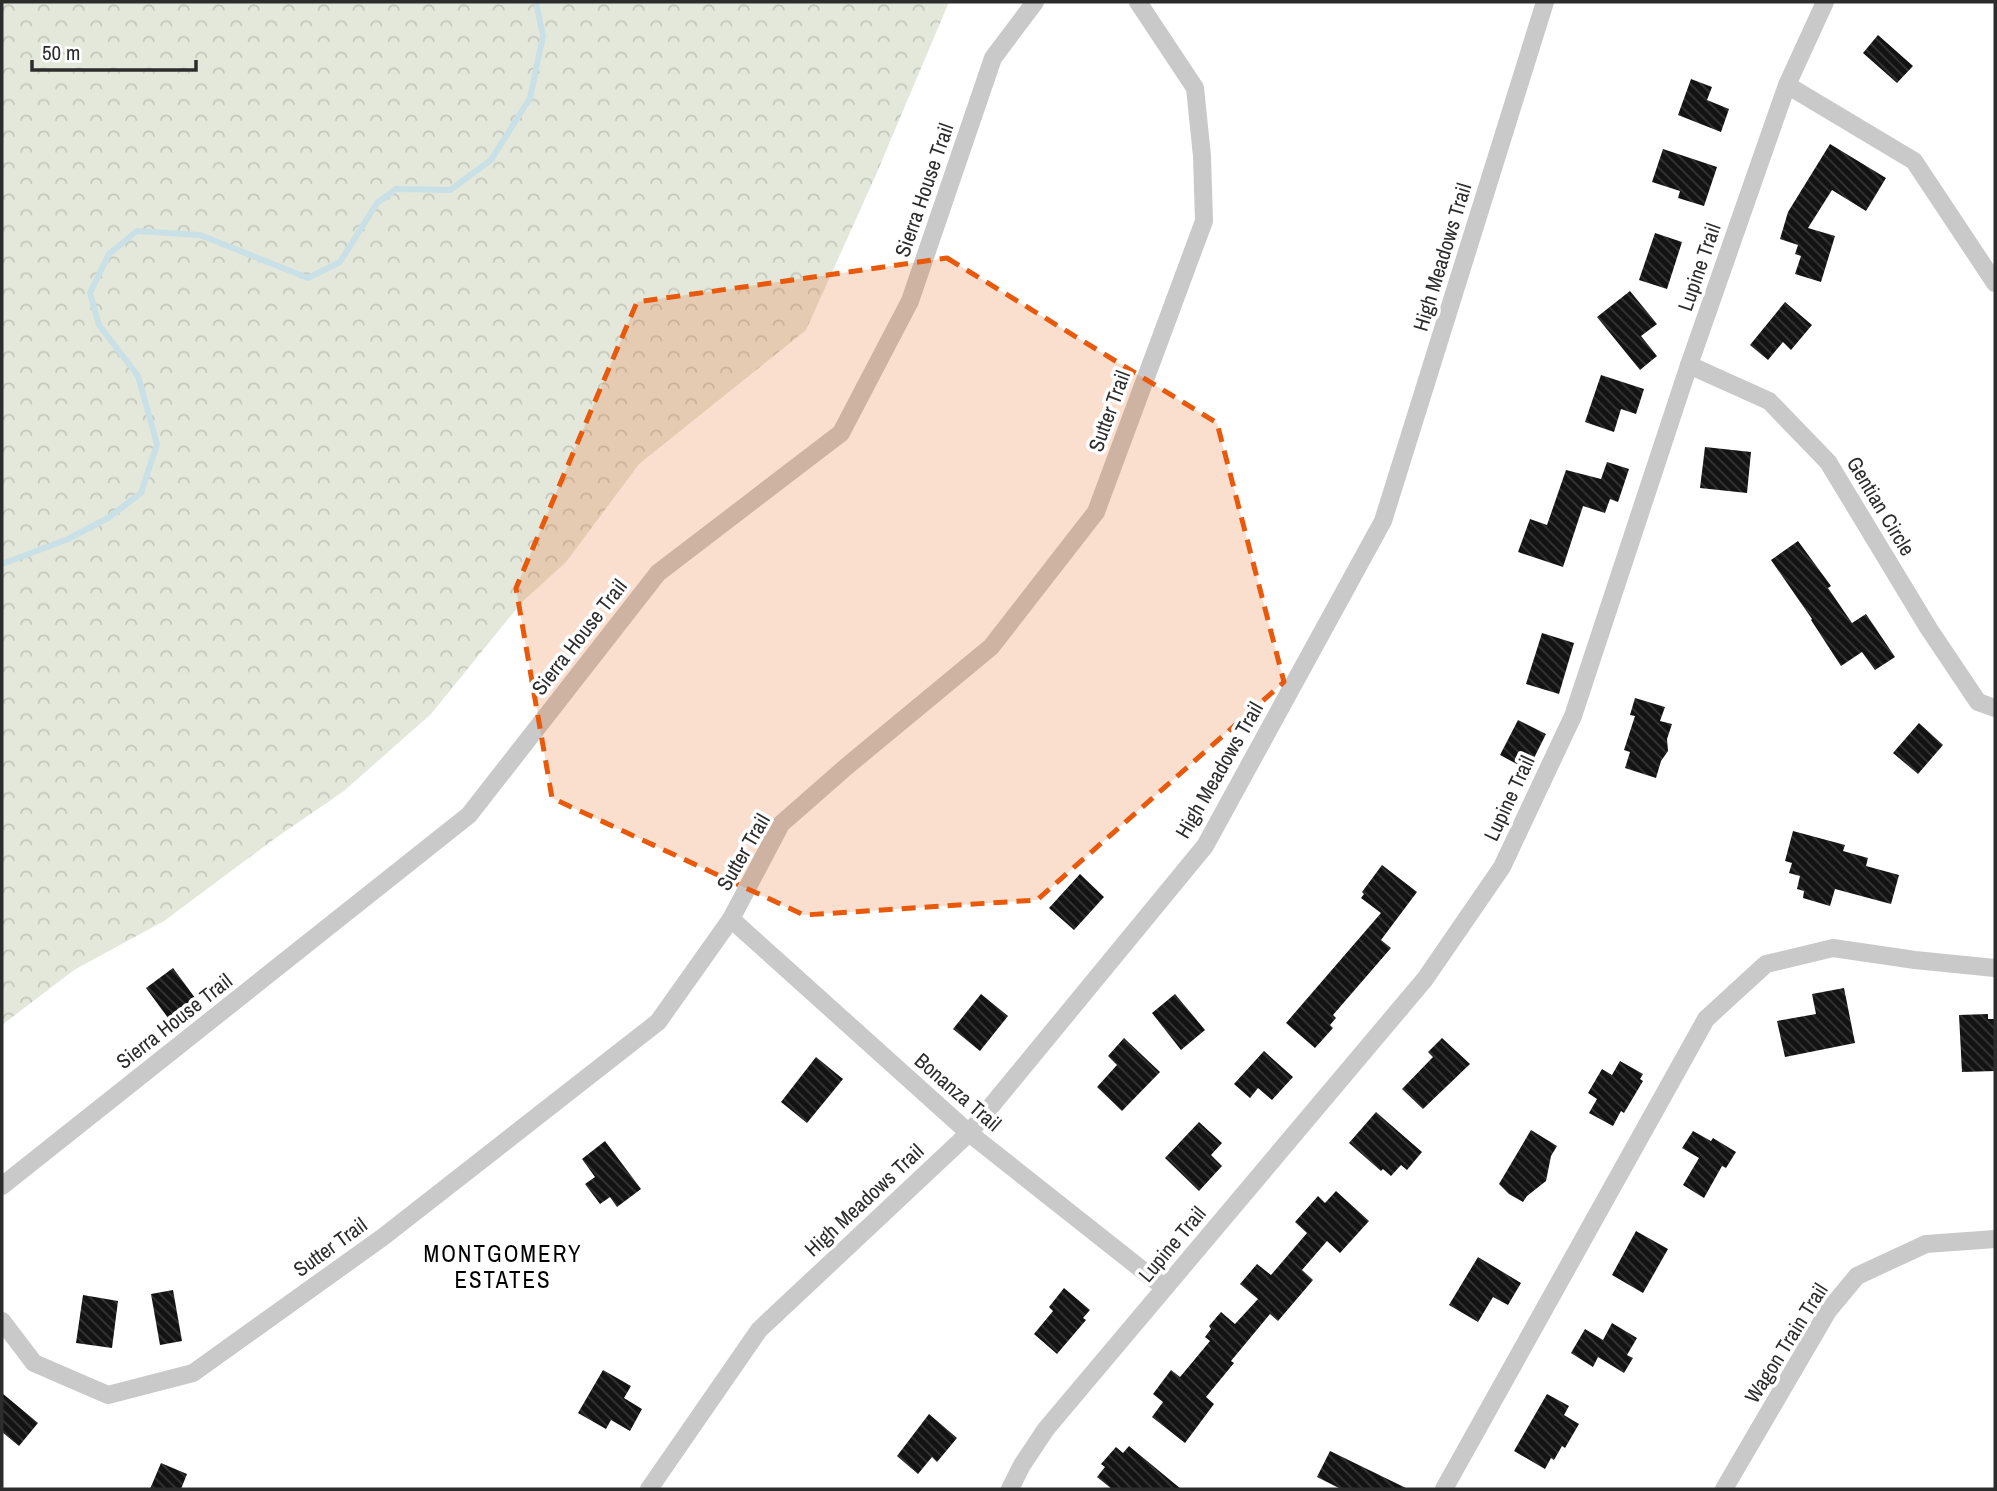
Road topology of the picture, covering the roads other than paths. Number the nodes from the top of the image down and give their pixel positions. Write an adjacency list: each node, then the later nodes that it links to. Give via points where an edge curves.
1 (1035, 2): 12 (street, Sierra House Trail, via 993,58 910,301 841,433 658,573 469,815)
2 (1138, 2): 9 (street, Sutter Trail, via 1195,88 1204,221 1096,512 991,647 781,824)
3 (1545, 2): 11 (street, High Meadows Trail, via 1383,522 1205,846)
4 (1825, 2): 5 (street, Lupine Trail)
5 (1787, 85): 6 (street, via 1914,161); 7 (street, Lupine Trail)
6 (1995, 283)
7 (1689, 365): 8 (street, Gentian Circle, via 1769,401 1828,462 1978,702); 14 (street, Lupine Trail, via 1573,716 1502,867 1425,979)
8 (1995, 708)
9 (731, 919): 11 (street, Bonanza Trail); 15 (street, Sutter Trail, via 658,1022 383,1237 192,1373 108,1395 34,1363)
10 (1995, 968): 18 (street, via 1833,948 1766,964 1706,1019)
11 (969, 1133): 14 (street, Bonanza Trail); 16 (street, High Meadows Trail, via 759,1330)
12 (2, 1186)
13 (1995, 1238): 19 (street, Wagon Train Trail, via 1927,1244 1857,1276 1828,1311)
14 (1165, 1287): 17 (street, Lupine Trail, via 1046,1429)
15 (2, 1321)
16 (649, 1489)
17 (1010, 1489)
18 (1444, 1489)
19 (1724, 1489)

